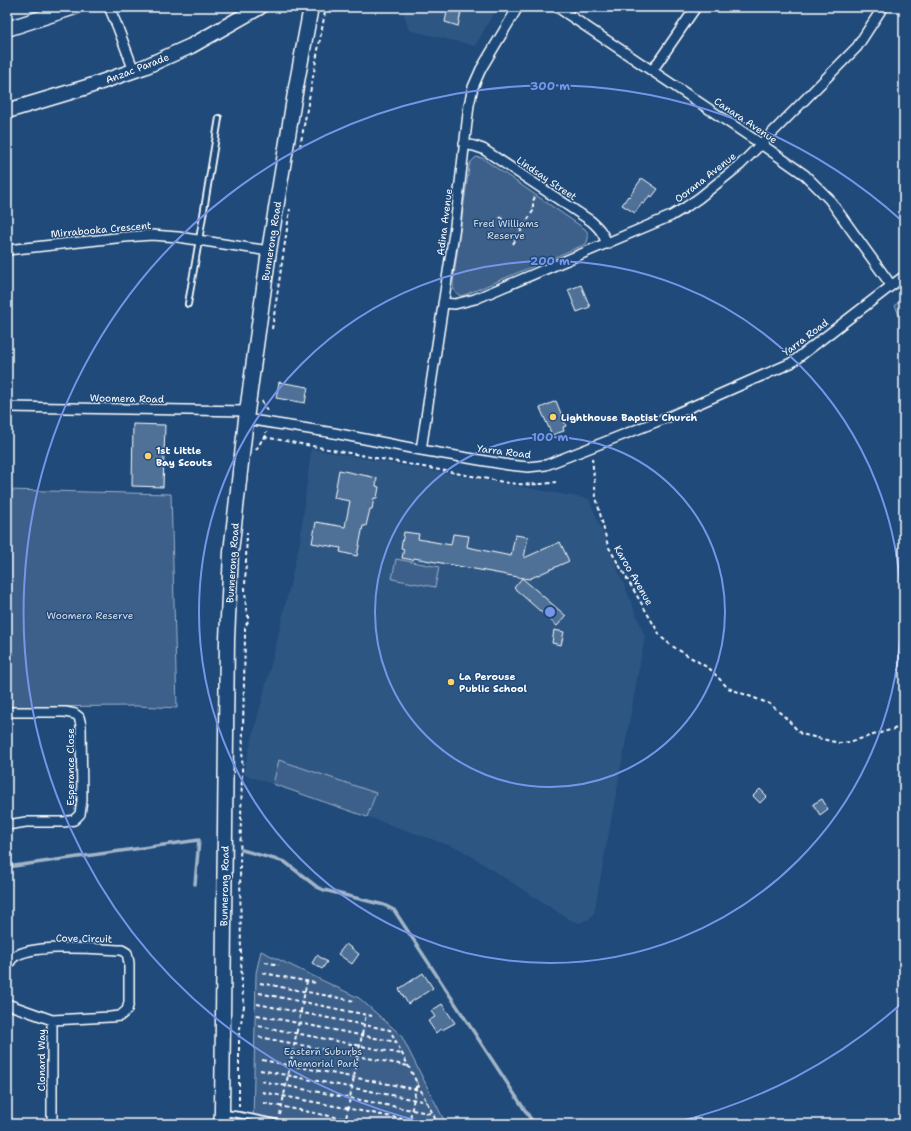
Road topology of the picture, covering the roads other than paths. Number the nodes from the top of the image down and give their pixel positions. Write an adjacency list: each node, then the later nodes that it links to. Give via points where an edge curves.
1 (75, 7): 9 (main road)
2 (109, 7): 10 (street)
3 (260, 7): 10 (main road, Anzac Parade, via 191,46)
4 (311, 7): 19 (main road, Bunnerong Road)
5 (518, 7): 14 (street, Adina Avenue, via 473,87)
6 (557, 7): 11 (street, Canara Avenue)
7 (696, 7): 11 (street)
8 (884, 7): 15 (street, Oorana Avenue, via 857,47)
9 (7, 30)
10 (134, 70): 12 (main road, Anzac Parade)
11 (652, 71): 15 (street, Canara Avenue)
12 (7, 111)
13 (219, 118): 16 (lane)
14 (464, 144): 17 (street, Lindsay Street, via 483,149 591,221 600,228); 22 (street, Adina Avenue)
15 (761, 144): 17 (street, Oorana Avenue, via 740,165 686,207); 21 (street, Canara Avenue, via 805,174 829,199)
16 (199, 240): 18 (street, Mirrabooka Crescent, via 152,235); 19 (street, Mirrabooka Crescent); 23 (lane)
17 (607, 244): 22 (street, Oorana Avenue, via 475,299 455,304)
18 (7, 250)
19 (269, 251): 25 (main road, Bunnerong Road)
20 (904, 276): 21 (street, Yarra Road)
21 (891, 285): 26 (street, Yarra Road, via 791,363 666,418 546,465 528,467)
22 (443, 303): 26 (street, Adina Avenue)
23 (188, 304)
24 (7, 407): 25 (street, Woomera Road)
25 (247, 415): 26 (street, Yarra Road, via 268,422); 32 (main road, Bunnerong Road, via 231,552 227,640)
26 (421, 450)
27 (7, 712): 28 (street, Esperance Close, via 65,712 79,717 82,725 82,800 80,814 74,820)
28 (7, 825)
29 (7, 967): 31 (street, Cove Circuit, via 14,957 40,950 79,948 122,950 127,953 127,1010 120,1016 110,1018)
30 (7, 1004): 31 (street, Clonard Way)
31 (52, 1020): 33 (street, Clonard Way)
32 (222, 1118): 34 (lane, via 239,1115)
33 (52, 1124)
34 (284, 1124)

